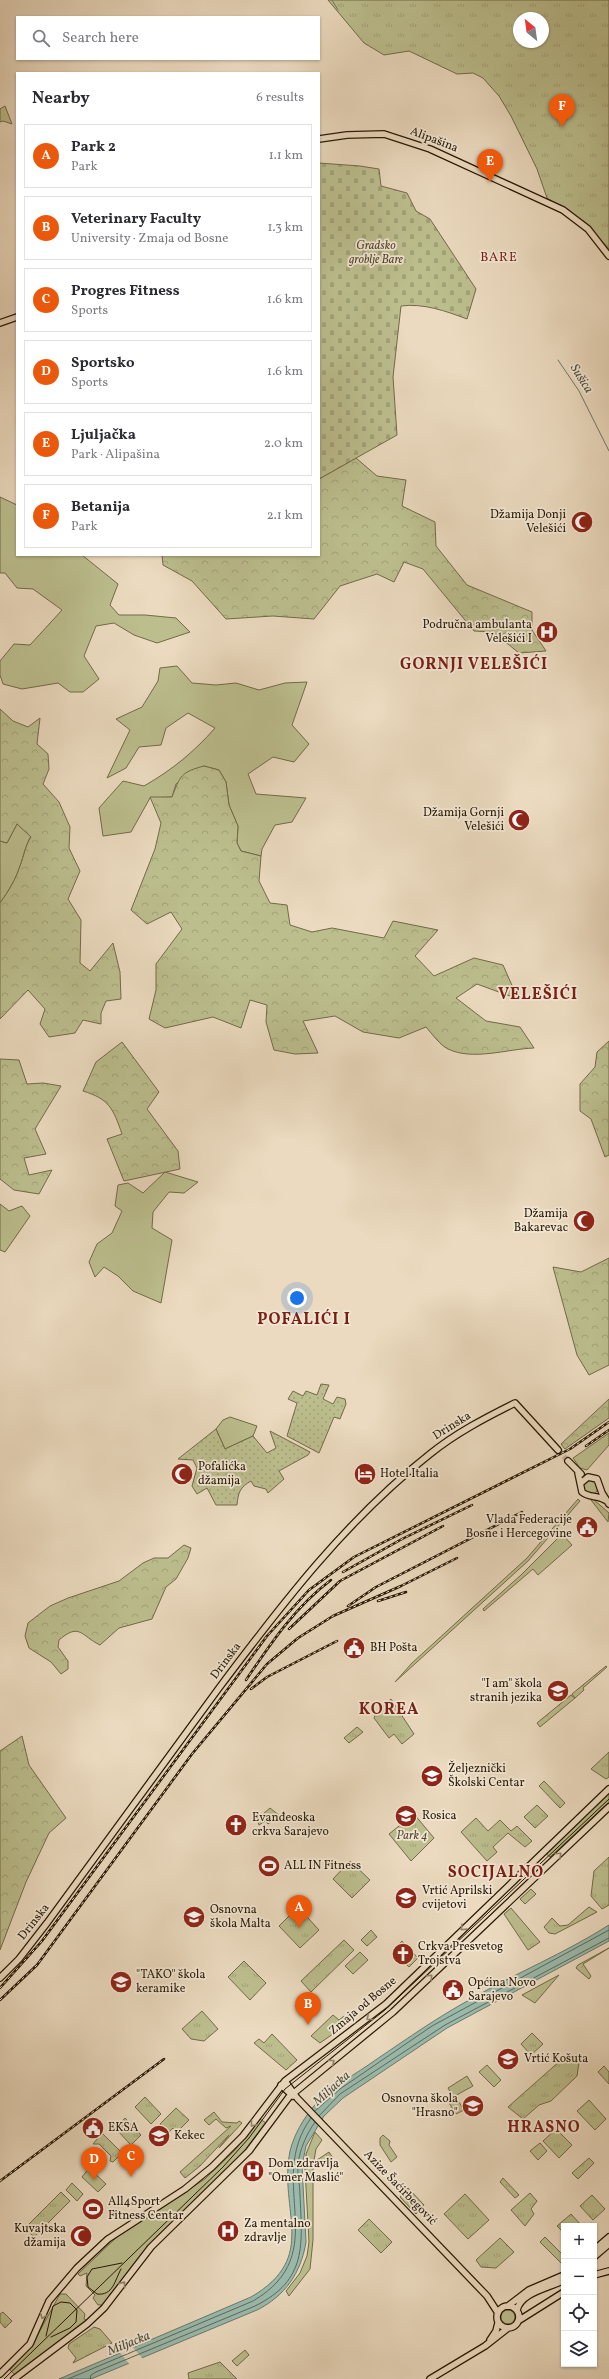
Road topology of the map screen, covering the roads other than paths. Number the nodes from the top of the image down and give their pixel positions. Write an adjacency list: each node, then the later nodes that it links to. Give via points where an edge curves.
1 (320, 140): 2 (main road, Alipašina, via 353,134 384,134 430,149 563,210 588,229)
2 (609, 256)
3 (16, 317): 4 (main road)
4 (0, 323)
5 (558, 1450): 15 (main road, Drinska, via 514,1403 471,1426 429,1454 358,1519 308,1574 208,1703 48,1923)
6 (568, 1461): 7 (main road)
7 (578, 1473): 8 (main road); 9 (main road)
8 (586, 1478): 9 (main road); 10 (main road, via 591,1476 597,1479)
9 (581, 1483): 11 (main road, via 581,1489 585,1494)
10 (600, 1487): 11 (main road); 12 (main road)
11 (594, 1495): 12 (main road)
12 (607, 1502)
13 (609, 1789): 16 (main road, Zmaja od Bosne, one-way to 16, via 386,2004)
14 (609, 1808): 17 (main road, Zmaja od Bosne, one-way to 14, via 393,2012)
15 (0, 1978)
16 (283, 2083): 17 (main road, Azize Šaćirbegović); 36 (main road, Zmaja od Bosne, one-way to 36, via 243,2136 212,2167 185,2189 115,2234 77,2268 50,2301 30,2344)
17 (293, 2094): 27 (main road, Azize Šaćirbegović); 37 (main road, Zmaja od Bosne, one-way to 17, via 87,2324 104,2308 151,2247 246,2155)
18 (609, 2237): 20 (main road)
19 (609, 2244): 21 (main road)
20 (597, 2247)
21 (597, 2254)
22 (609, 2271): 23 (main road)
23 (597, 2274)
24 (561, 2276): 28 (main road, via 529,2290)
25 (561, 2281): 30 (main road, via 527,2297 519,2304)
26 (561, 2294): 29 (main road)
27 (487, 2296): 28 (main road, Azize Šaćirbegović); 31 (main road, Azize Šaćirbegović)
28 (507, 2306): 30 (main road); 31 (main road)
29 (535, 2310): 30 (main road, via 525,2314); 32 (main road)
30 (518, 2312): 32 (main road)
31 (498, 2313): 33 (main road)
32 (518, 2321): 34 (main road)
33 (498, 2323): 34 (main road); 35 (main road, via 496,2331)
34 (508, 2328): 35 (main road)
35 (485, 2346): 38 (main road)
36 (0, 2374)
37 (14, 2379)
38 (430, 2379)

